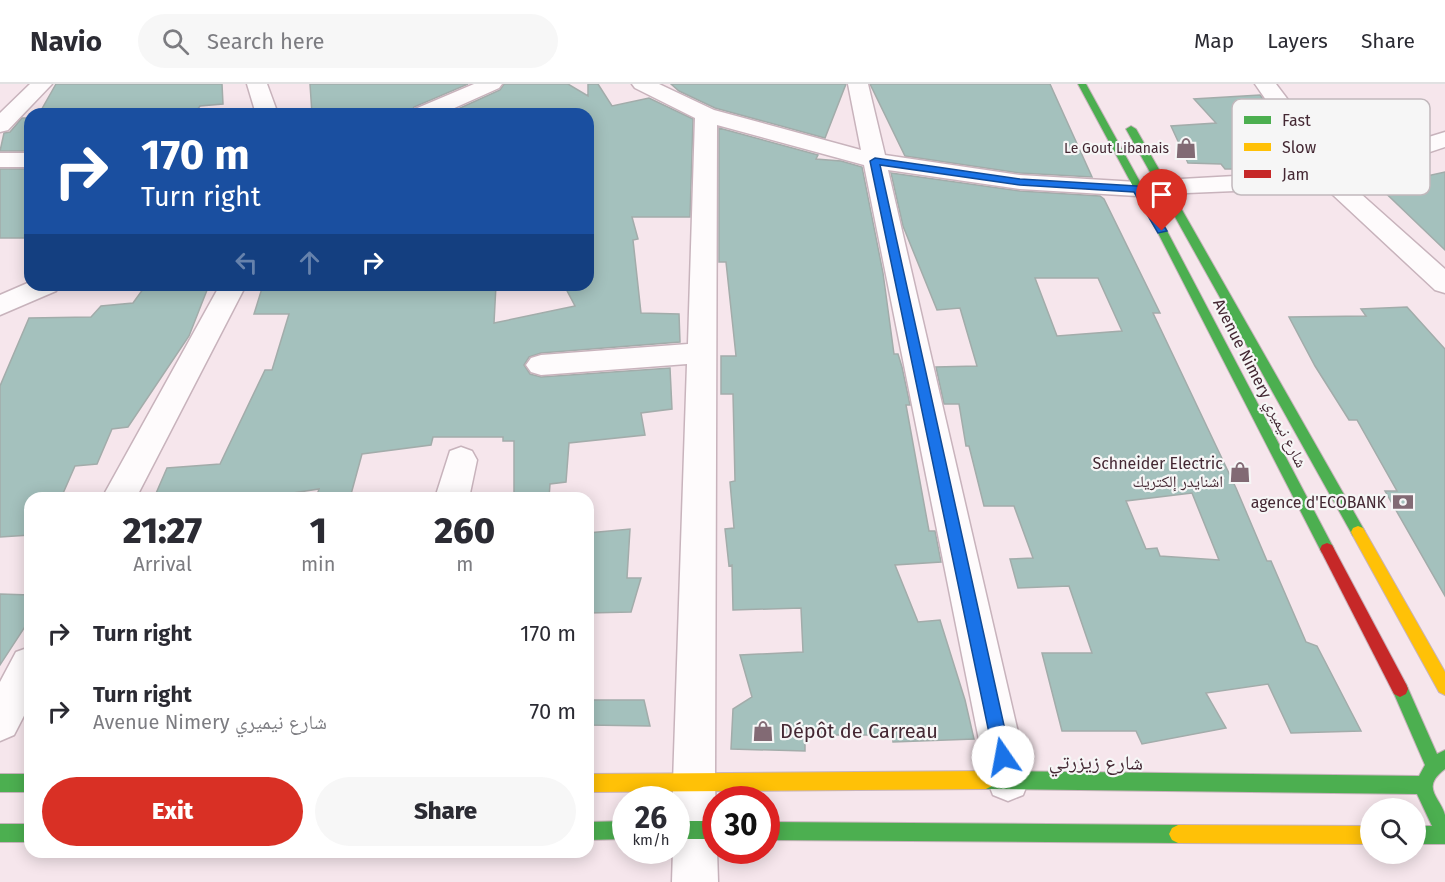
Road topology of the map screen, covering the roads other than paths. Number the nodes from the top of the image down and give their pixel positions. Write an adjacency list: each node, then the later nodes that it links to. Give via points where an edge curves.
1 (42, 84): 13 (street)
2 (257, 84): 9 (street)
3 (492, 84): 10 (street)
4 (642, 84): 11 (street)
5 (858, 84): 18 (street)
6 (1082, 84): 21 (main road, Avenue Nimery شارع نيميري)
7 (1265, 84): 8 (street)
8 (1276, 99)
9 (265, 108)
10 (437, 108)
11 (706, 115): 18 (street); 27 (street)
12 (1123, 115): 19 (main road, Avenue Nimery شارع نيميري)
13 (0, 125)
14 (1445, 139): 15 (street)
15 (1430, 145)
16 (0, 160): 17 (street)
17 (24, 160)
18 (875, 161): 21 (street, via 1020,182); 36 (street)
19 (1163, 187): 20 (street); 33 (main road, Avenue Nimery شارع نيميري)
20 (1232, 187)
21 (1137, 189): 35 (main road, Avenue Nimery شارع نيميري)
22 (1347, 195): 23 (street)
23 (1445, 284)
24 (33, 291): 26 (street)
25 (230, 291): 30 (street)
26 (0, 306)
27 (701, 352): 28 (street); 40 (street)
28 (541, 365)
29 (461, 460): 31 (street)
30 (122, 492)
31 (453, 492)
32 (24, 675): 34 (street)
33 (1445, 687)
34 (0, 721)
35 (1439, 761): 41 (main road)
36 (1008, 780): 40 (main road, شارع زيزرتي); 41 (main road, شارع زيزرتي)
37 (0, 783): 38 (main road)
38 (24, 783)
39 (594, 783): 40 (main road, شارع زيزرتي)
40 (693, 783): 44 (street)
41 (1424, 785): 42 (main road, via 1428,802)
42 (1445, 829)
43 (612, 830): 45 (main road)
44 (696, 830): 52 (street)
45 (594, 831)
46 (780, 831): 49 (main road)
47 (0, 833): 48 (main road)
48 (24, 833)
49 (1360, 835)
50 (1426, 835): 51 (main road)
51 (1445, 836)
52 (695, 882)

